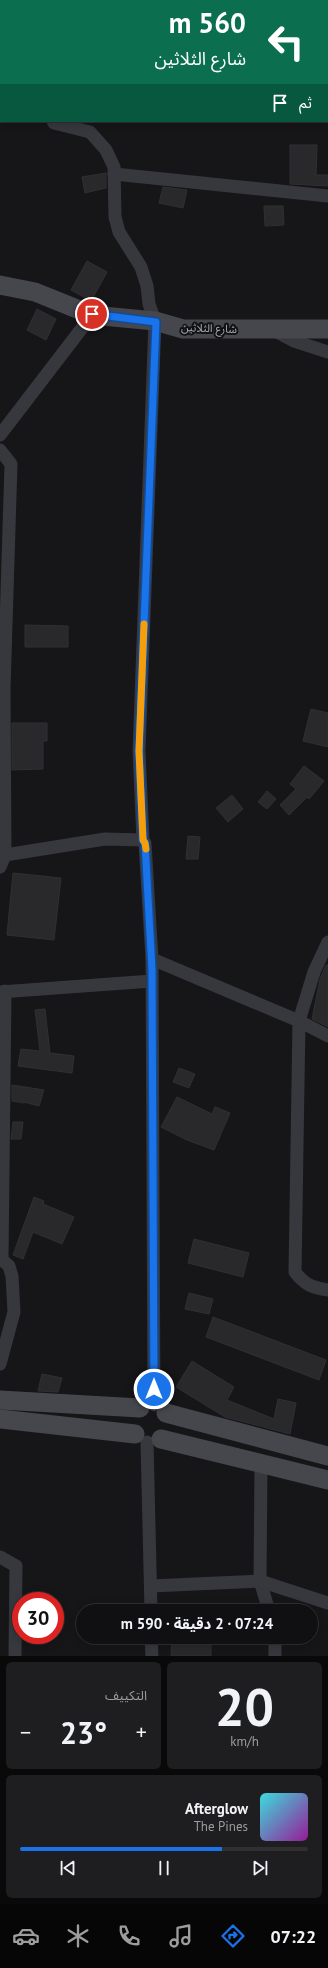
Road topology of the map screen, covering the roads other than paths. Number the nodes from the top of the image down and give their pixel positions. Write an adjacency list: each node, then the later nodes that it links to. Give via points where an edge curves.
1 (54, 122): 2 (street, via 90,132 106,150 114,167)
2 (114, 174): 3 (street); 6 (street, via 115,217 119,232 141,267 149,304)
3 (328, 196)
4 (0, 285): 5 (street, شارع الثلاثين, via 36,292)
5 (92, 314): 6 (street, شارع الثلاثين); 10 (street)
6 (156, 322): 7 (street, شارع الثلاثين, via 183,329); 13 (street, via 139,751)
7 (271, 329): 8 (street, شارع الثلاثين); 9 (street, via 294,341)
8 (328, 329)
9 (328, 352)
10 (0, 435)
11 (0, 450): 12 (street, via 11,464)
12 (2, 689): 14 (street)
13 (143, 840): 14 (street, via 105,840); 16 (street)
14 (2, 861)
15 (328, 942): 19 (street, via 314,972)
16 (152, 959): 17 (street); 19 (street)
17 (152, 981): 18 (street); 25 (street)
18 (2, 995): 21 (street)
19 (299, 1021): 20 (street); 22 (street, via 295,1272 311,1287)
20 (328, 1036)
21 (1, 1260): 23 (street, via 9,1266 12,1276 14,1312)
22 (328, 1290)
23 (0, 1364)
24 (0, 1400): 25 (street)
25 (154, 1409): 27 (street, via 132,1420 132,1427); 27 (street, via 169,1420 169,1427 166,1434); 28 (street)
26 (0, 1420): 27 (street)
27 (148, 1438): 29 (street); 33 (street)
28 (328, 1456)
29 (262, 1463): 30 (street); 32 (street)
30 (328, 1480)
31 (0, 1556): 39 (street, via 16,1566)
32 (260, 1581): 33 (street); 34 (street); 36 (street)
33 (150, 1586): 35 (street)
34 (328, 1603)
35 (151, 1604)
36 (267, 1604)
37 (151, 1644): 40 (street)
38 (275, 1644): 41 (street)
39 (15, 1656)
40 (152, 1656)
41 (275, 1656)

